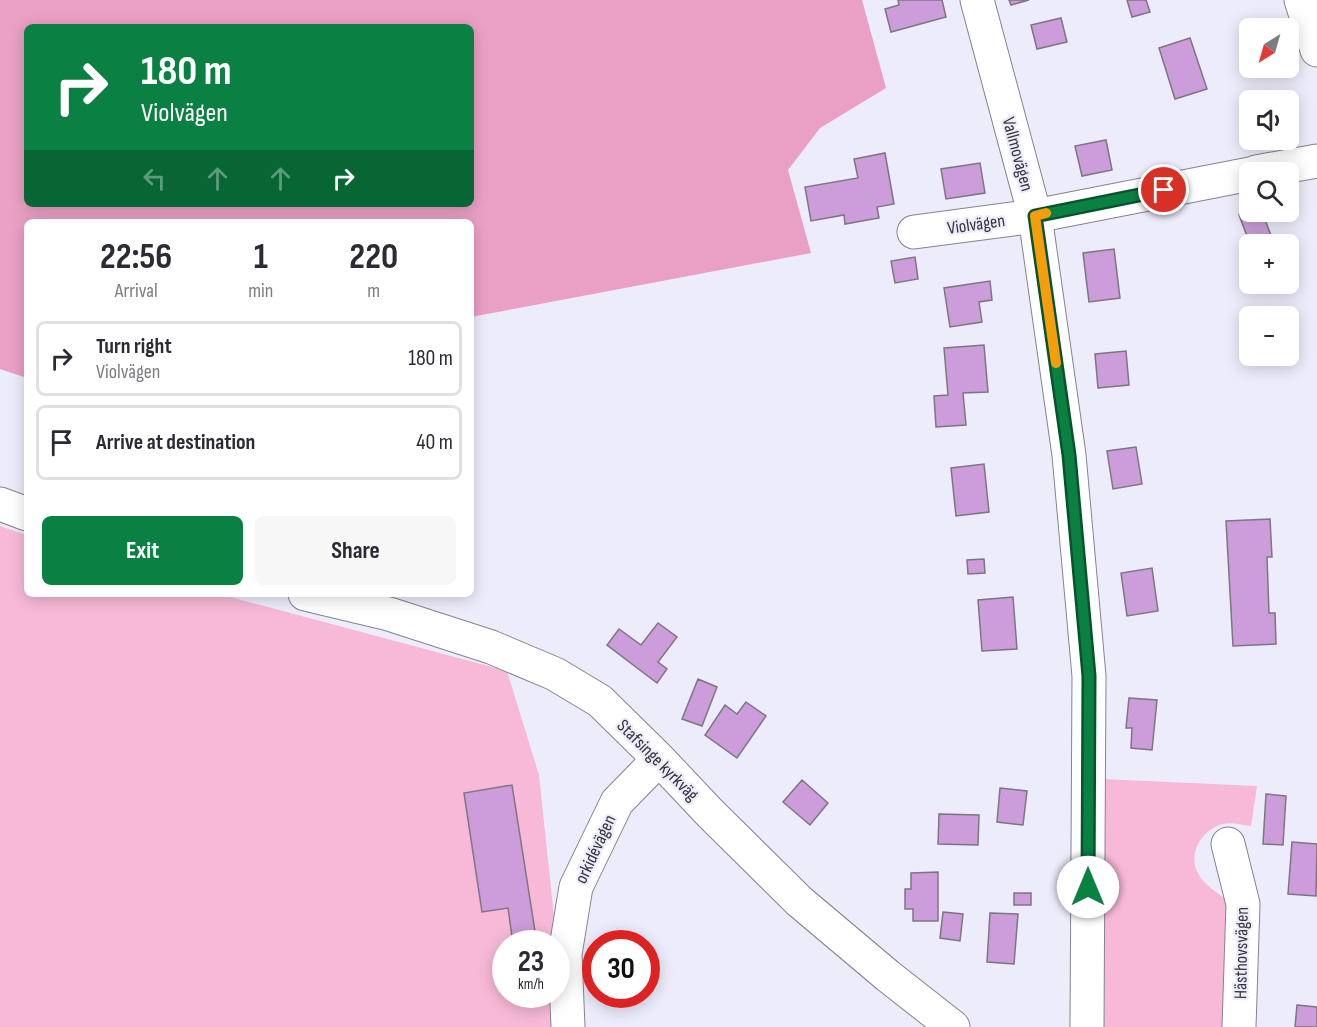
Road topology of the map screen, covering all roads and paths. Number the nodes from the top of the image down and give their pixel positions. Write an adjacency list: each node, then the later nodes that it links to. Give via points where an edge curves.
1 (977, 0): 7 (street, Vallmovägen)
2 (1301, 0): 3 (street)
3 (1317, 50)
4 (1317, 161): 5 (street)
5 (1299, 164)
6 (1239, 176): 7 (street, Violvägen)
7 (1035, 216): 8 (street, Violvägen); 16 (street, Vallmovägen, via 1069,455 1089,676)
8 (914, 232)
9 (0, 504): 10 (street)
10 (24, 513)
11 (316, 597): 12 (street, Stafsinge kyrkväg, via 491,647 555,674 600,701)
12 (659, 759): 14 (street, orkidévägen, via 617,802 576,887 565,954); 15 (street, Stafsinge kyrkväg, via 799,901)
13 (1228, 844): 17 (street, Hästhovsvägen, via 1243,904)
14 (568, 1027)
15 (953, 1027)
16 (1087, 1027)
17 (1239, 1027)

